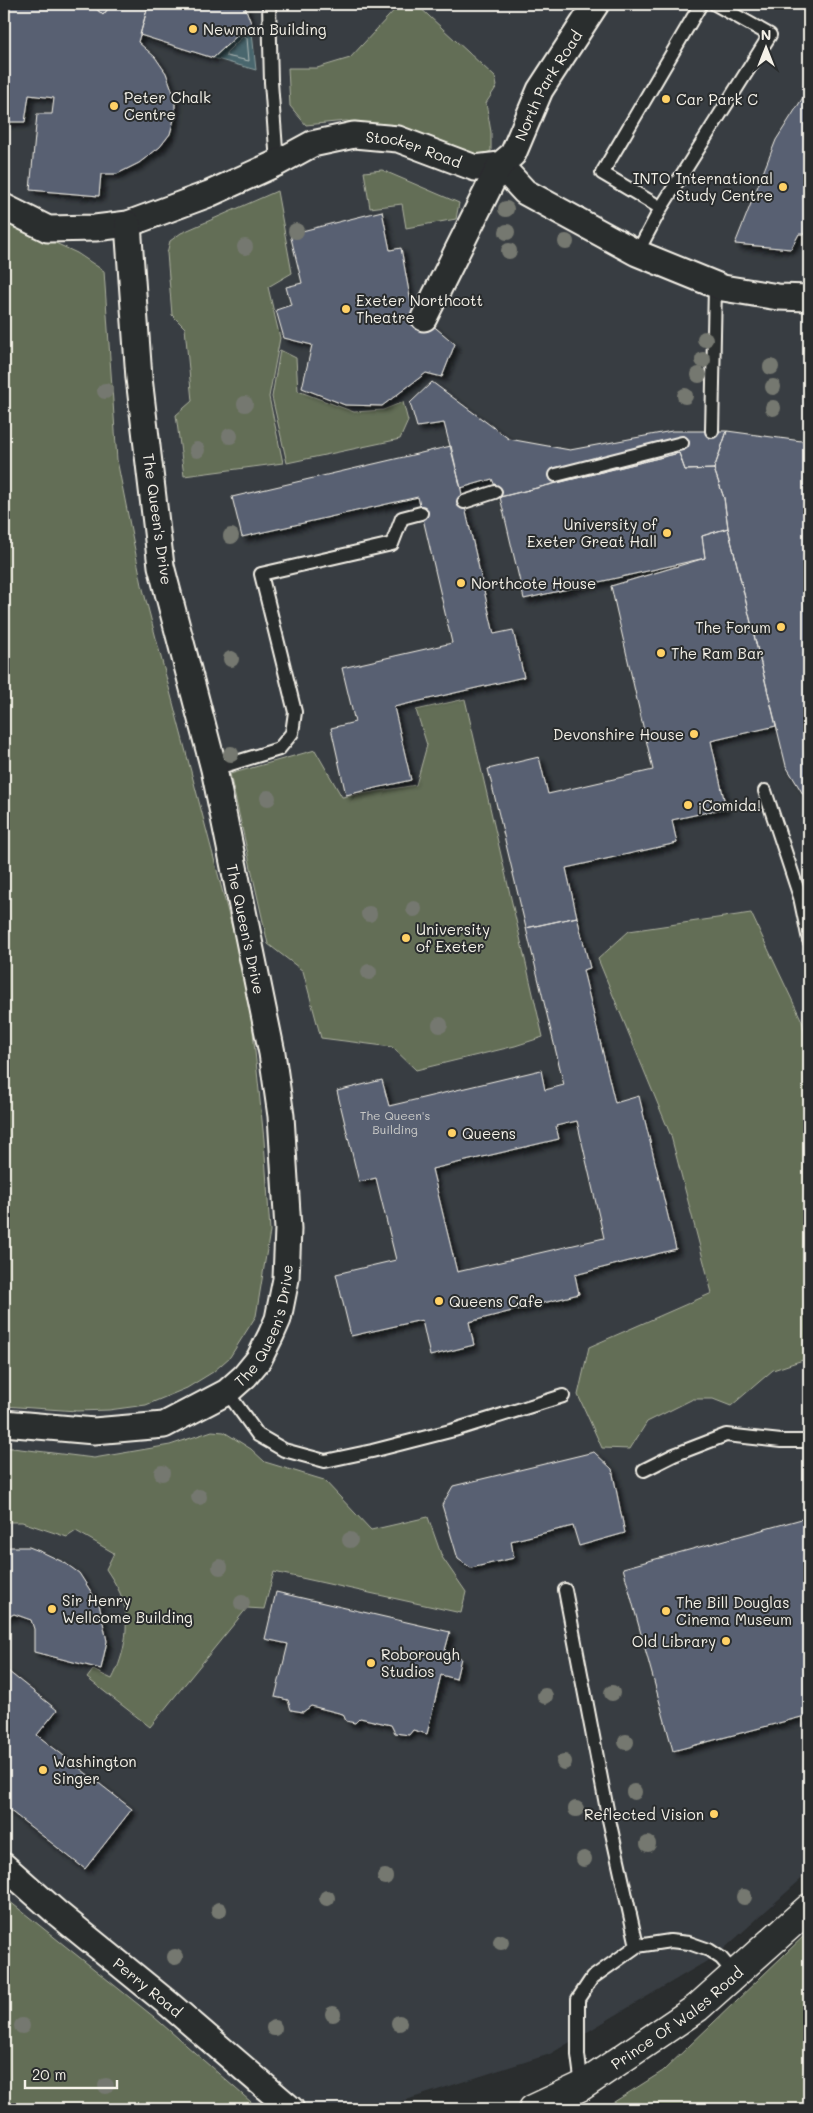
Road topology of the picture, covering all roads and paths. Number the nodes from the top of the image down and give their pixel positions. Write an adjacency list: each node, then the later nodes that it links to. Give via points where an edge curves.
1 (269, 4): 5 (lane)
2 (596, 4): 6 (street, North Park Road, via 540,90 513,154)
3 (701, 4): 8 (lane, via 602,173)
4 (715, 4): 8 (lane, via 770,35)
5 (277, 163): 6 (street, Stocker Road, via 312,144 354,135 398,140 475,168); 9 (street, Stocker Road, via 209,194)
6 (500, 165): 10 (street, via 525,192); 13 (street, North Park Road)
7 (4, 207): 9 (street, Stocker Road, via 48,230)
8 (661, 208): 10 (lane)
9 (128, 224): 20 (street, The Queen's Drive, via 139,378 161,566)
10 (637, 253): 11 (street)
11 (715, 286): 12 (street, via 778,297); 14 (lane)
12 (809, 298)
13 (424, 318)
14 (712, 431)
15 (682, 443): 16 (lane)
16 (556, 475)
17 (495, 492): 18 (lane)
18 (464, 502)
19 (422, 512): 20 (lane, via 402,518 392,544 261,574 295,712 292,733 279,748)
20 (214, 769): 23 (street, The Queen's Drive, via 272,1053 281,1116 288,1229 286,1280 278,1319 259,1359)
21 (765, 791): 22 (lane, via 800,896)
22 (809, 940)
23 (227, 1392): 24 (lane, via 258,1435 284,1450 325,1461 444,1432); 25 (street, The Queen's Drive, via 164,1425 94,1431)
24 (563, 1396)
25 (4, 1423)
26 (809, 1441): 27 (lane, via 726,1435)
27 (644, 1470)
28 (565, 1590): 31 (lane)
29 (4, 1866): 34 (street, Perry Road)
30 (809, 1908): 32 (street, Prince Of Wales Road)
31 (637, 1946): 32 (lane, via 670,1941 690,1943 721,1958); 33 (lane, via 592,1978 578,1999 577,2040)
32 (734, 1974): 33 (street, Prince Of Wales Road, via 697,2008)
33 (582, 2086): 35 (street, Prince Of Wales Road)
34 (291, 2109)
35 (533, 2109)

